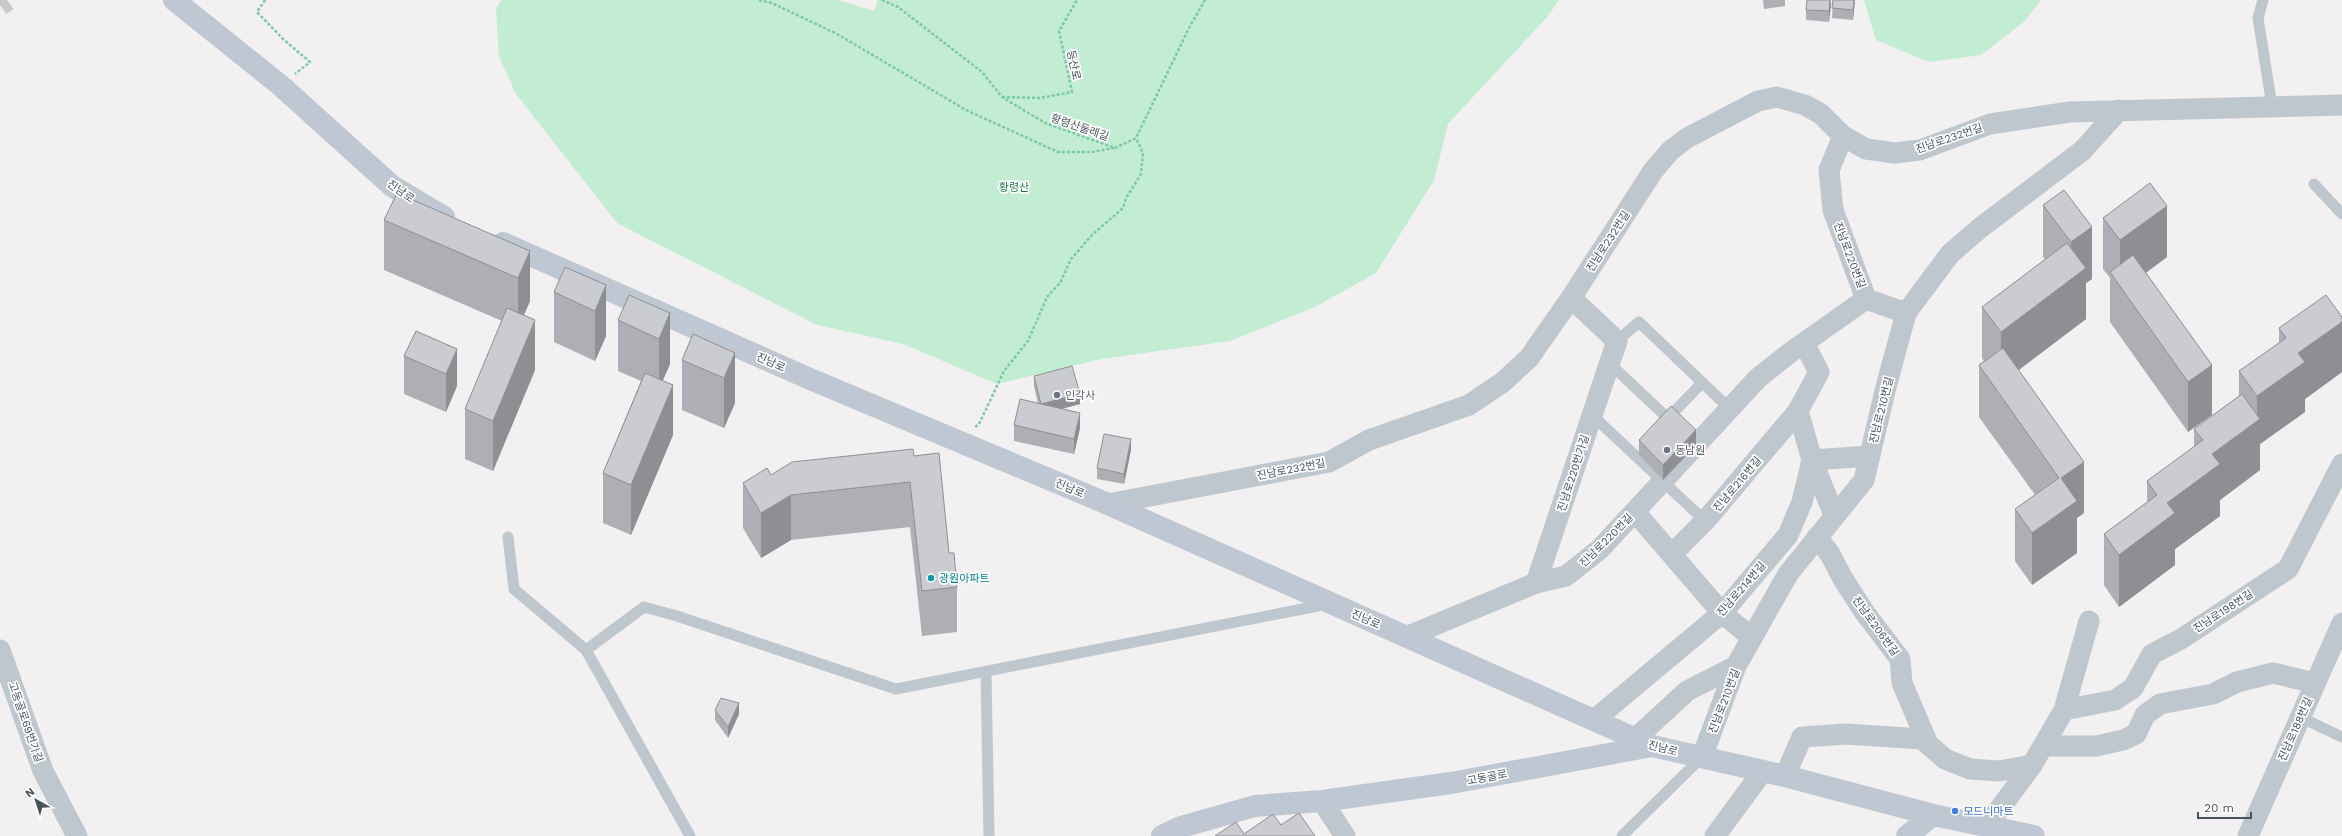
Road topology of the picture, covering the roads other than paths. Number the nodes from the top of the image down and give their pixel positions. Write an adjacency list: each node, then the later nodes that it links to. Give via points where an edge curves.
1 (174, 0): 9 (main road, 진남로, via 280,85 392,186 435,213)
2 (2263, 0): 4 (lane, via 2258,18)
3 (2342, 105): 4 (street, 진남로232번길)
4 (2272, 106): 5 (street, 진남로232번길)
5 (2120, 110): 6 (street, 진남로232번길, via 2070,112 1990,124 1920,150 1895,153 1866,149); 13 (street, 진남로210번길, via 2082,151 1980,228 1950,254)
6 (1843, 136): 11 (street, 진남로232번길, via 1821,114 1805,105 1776,97 1758,101 1687,138 1670,151 1653,171); 12 (street, 진남로220번길, via 1829,170 1833,210)
7 (2314, 184): 8 (lane)
8 (2342, 214)
9 (464, 226)
10 (486, 236): 30 (main road, 진남로, via 810,379)
11 (1571, 298): 14 (street); 30 (street, 진남로232번길, via 1528,358 1503,382 1469,405 1369,440 1329,462)
12 (1866, 298): 13 (street); 15 (street, 진남로220번길)
13 (1906, 313): 25 (street, 진남로210번길)
14 (1616, 341): 16 (street, 진남로220번가길); 17 (lane, via 1640,322)
15 (1804, 343): 18 (street, 진남로220번길, via 1758,378); 19 (street, 진남로216번길, via 1819,372)
16 (1609, 363): 20 (street, 진남로220번가길); 21 (lane)
17 (1702, 384): 18 (lane); 21 (lane)
18 (1730, 409): 23 (street, 진남로220번길)
19 (1798, 411): 27 (street); 33 (street, 진남로216번길)
20 (1592, 415): 26 (lane); 37 (street, 진남로220번가길)
21 (1669, 420): 22 (lane); 23 (lane)
22 (1661, 431)
23 (1688, 437): 29 (street, 진남로220번길)
24 (1646, 447): 26 (lane)
25 (1870, 456): 27 (street); 32 (street, 진남로210번길, via 1864,480)
26 (1636, 457): 29 (lane)
27 (1812, 460): 32 (street); 39 (street, 진남로214번길, via 1802,502 1788,535)
28 (2342, 464): 49 (street, 진남로198번길, via 2288,569 2181,639 2152,654 2133,688 2115,700)
29 (1663, 482): 31 (street, 진남로220번길); 33 (lane)
30 (1108, 504): 38 (main road, 진남로)
31 (1635, 512): 36 (street); 37 (street, 진남로220번길, via 1583,564 1566,576)
32 (1834, 515): 35 (street, 진남로210번길)
33 (1705, 521): 36 (street, 진남로216번길)
34 (508, 537): 45 (lane, via 514,589)
35 (1818, 537): 43 (street, 진남로210번길, via 1788,574); 54 (street, 진남로206번길, via 1864,613 1900,659 1902,682)
36 (1672, 554): 39 (street)
37 (1536, 583): 42 (street, 진남로220번길)
38 (1332, 604): 42 (main road, 진남로); 47 (lane)
39 (1722, 613): 43 (street); 51 (street, 진남로214번길)
40 (2089, 621): 49 (street)
41 (2342, 623): 48 (street, 진남로188번길)
42 (1406, 637): 51 (main road, 진남로)
43 (1752, 638): 46 (street, 진남로210번길)
44 (0, 650): 63 (street, 고동골로69번가길, via 44,771)
45 (586, 650): 47 (lane, via 644,607 896,689); 64 (lane)
46 (1736, 666): 53 (street, via 1687,691); 56 (street, 진남로210번길)
47 (986, 672): 65 (lane)
48 (2315, 684): 50 (street, 진남로188번길); 55 (street, via 2273,673 2237,682 2213,694 2160,704 2145,715 2136,734 2123,740 2096,746)
49 (2064, 710): 55 (street)
50 (2300, 717): 52 (lane); 72 (street, 진남로188번길)
51 (1594, 720): 53 (main road, 진남로)
52 (2342, 737)
53 (1644, 742): 56 (main road, 진남로); 60 (main road, 고동골로, via 1451,784)
54 (1928, 744): 57 (street, 진남로206번길, via 1945,758 1970,769 1999,770); 59 (street, 진남로206번길, via 1922,739 1846,734 1802,737)
55 (2044, 746): 57 (street)
56 (1702, 757): 58 (main road, 진남로); 68 (lane)
57 (2032, 765): 62 (street)
58 (1763, 771): 59 (main road, 진남로); 69 (street)
59 (1785, 776): 61 (main road, 진남로)
60 (1322, 801): 66 (main road, 고동골로, via 1255,806 1180,827); 67 (street)
61 (1930, 826): 62 (main road, 진남로); 70 (main road)
62 (1987, 826): 71 (main road, 진남로)
63 (77, 836)
64 (690, 836)
65 (989, 836)
66 (1162, 836)
67 (1345, 836)
68 (1622, 836)
69 (1715, 836)
70 (1907, 836)
71 (2034, 836)
72 (2248, 836)

